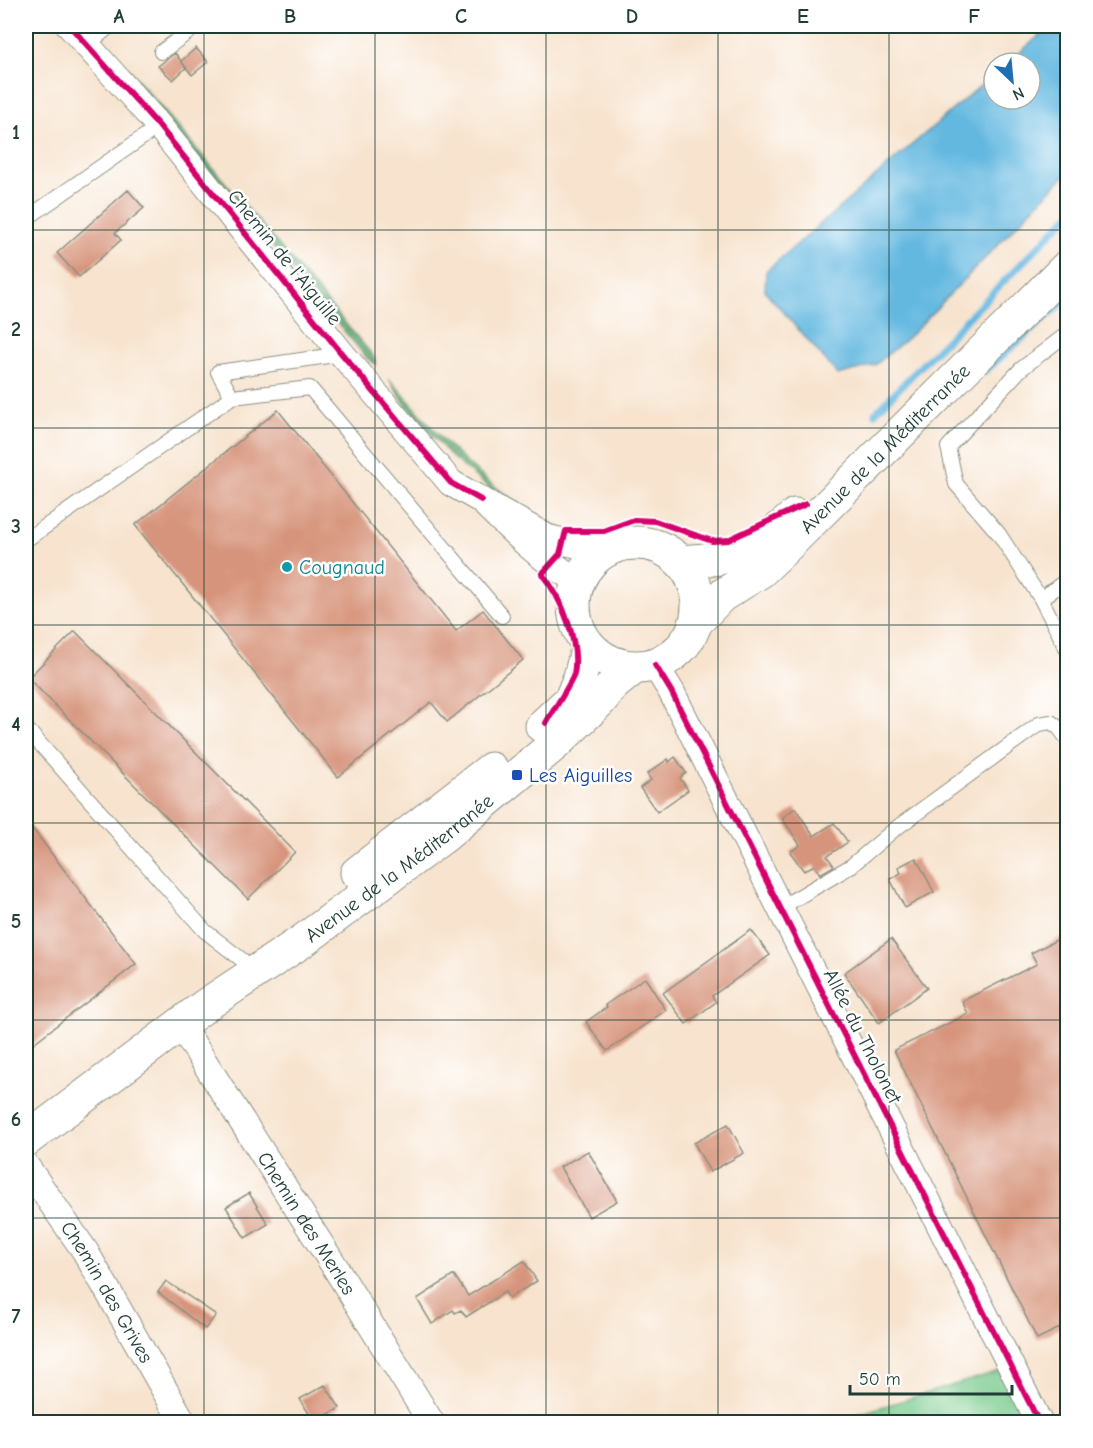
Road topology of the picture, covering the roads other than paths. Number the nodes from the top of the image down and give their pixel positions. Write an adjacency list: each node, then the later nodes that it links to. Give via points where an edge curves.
1 (70, 26): 4 (street, Chemin de l'Aiguille)
2 (110, 26): 4 (lane)
3 (196, 26): 5 (lane)
4 (87, 45): 6 (street, Chemin de l'Aiguille)
5 (161, 52)
6 (159, 126): 7 (lane); 11 (street, Chemin de l'Aiguille)
7 (26, 219)
8 (1068, 242): 16 (main road, Avenue de la Méditerranée, via 780,530 722,557)
9 (1068, 266): 21 (main road, Avenue de la Méditerranée, via 761,572 722,596)
10 (1068, 333): 19 (lane, via 1021,369 948,447 956,484 999,534)
11 (342, 354): 12 (lane, via 218,372); 13 (street, Chemin de l'Aiguille, via 451,483)
12 (232, 397): 14 (lane); 20 (lane, via 310,388)
13 (481, 500): 15 (street, Chemin de l'Aiguille, via 548,538); 18 (street, Chemin de l'Aiguille, via 551,564)
14 (26, 540)
15 (604, 551): 16 (main road, via 623,543 644,543 664,549); 18 (main road, via 588,564)
16 (681, 562): 21 (main road, via 693,579 699,600)
17 (1068, 579): 19 (lane)
18 (578, 581): 22 (main road, via 574,621)
19 (1041, 599): 23 (lane)
20 (502, 616)
21 (697, 621): 24 (main road, via 688,640 674,655)
22 (588, 646): 24 (main road, via 614,664); 28 (main road, Avenue de la Méditerranée, via 571,699 515,750 347,881)
23 (1068, 651)
24 (644, 667): 27 (street, Allée du Tholonet, via 670,691); 29 (main road, Avenue de la Méditerranée, via 613,685 554,745 443,837 304,940)
25 (26, 728): 28 (lane, via 205,930)
26 (1068, 740): 27 (lane, via 1051,722 1039,724 895,829 851,866)
27 (780, 908): 35 (street, Allée du Tholonet)
28 (250, 966): 29 (main road, Avenue de la Méditerranée)
29 (206, 1005): 30 (main road, Avenue de la Méditerranée)
30 (180, 1024): 31 (main road, Avenue de la Méditerranée); 34 (street, Chemin des Merles)
31 (26, 1140)
32 (26, 1166): 33 (street, Chemin des Grives, via 85,1251)
33 (183, 1422)
34 (431, 1422)
35 (1040, 1422)

